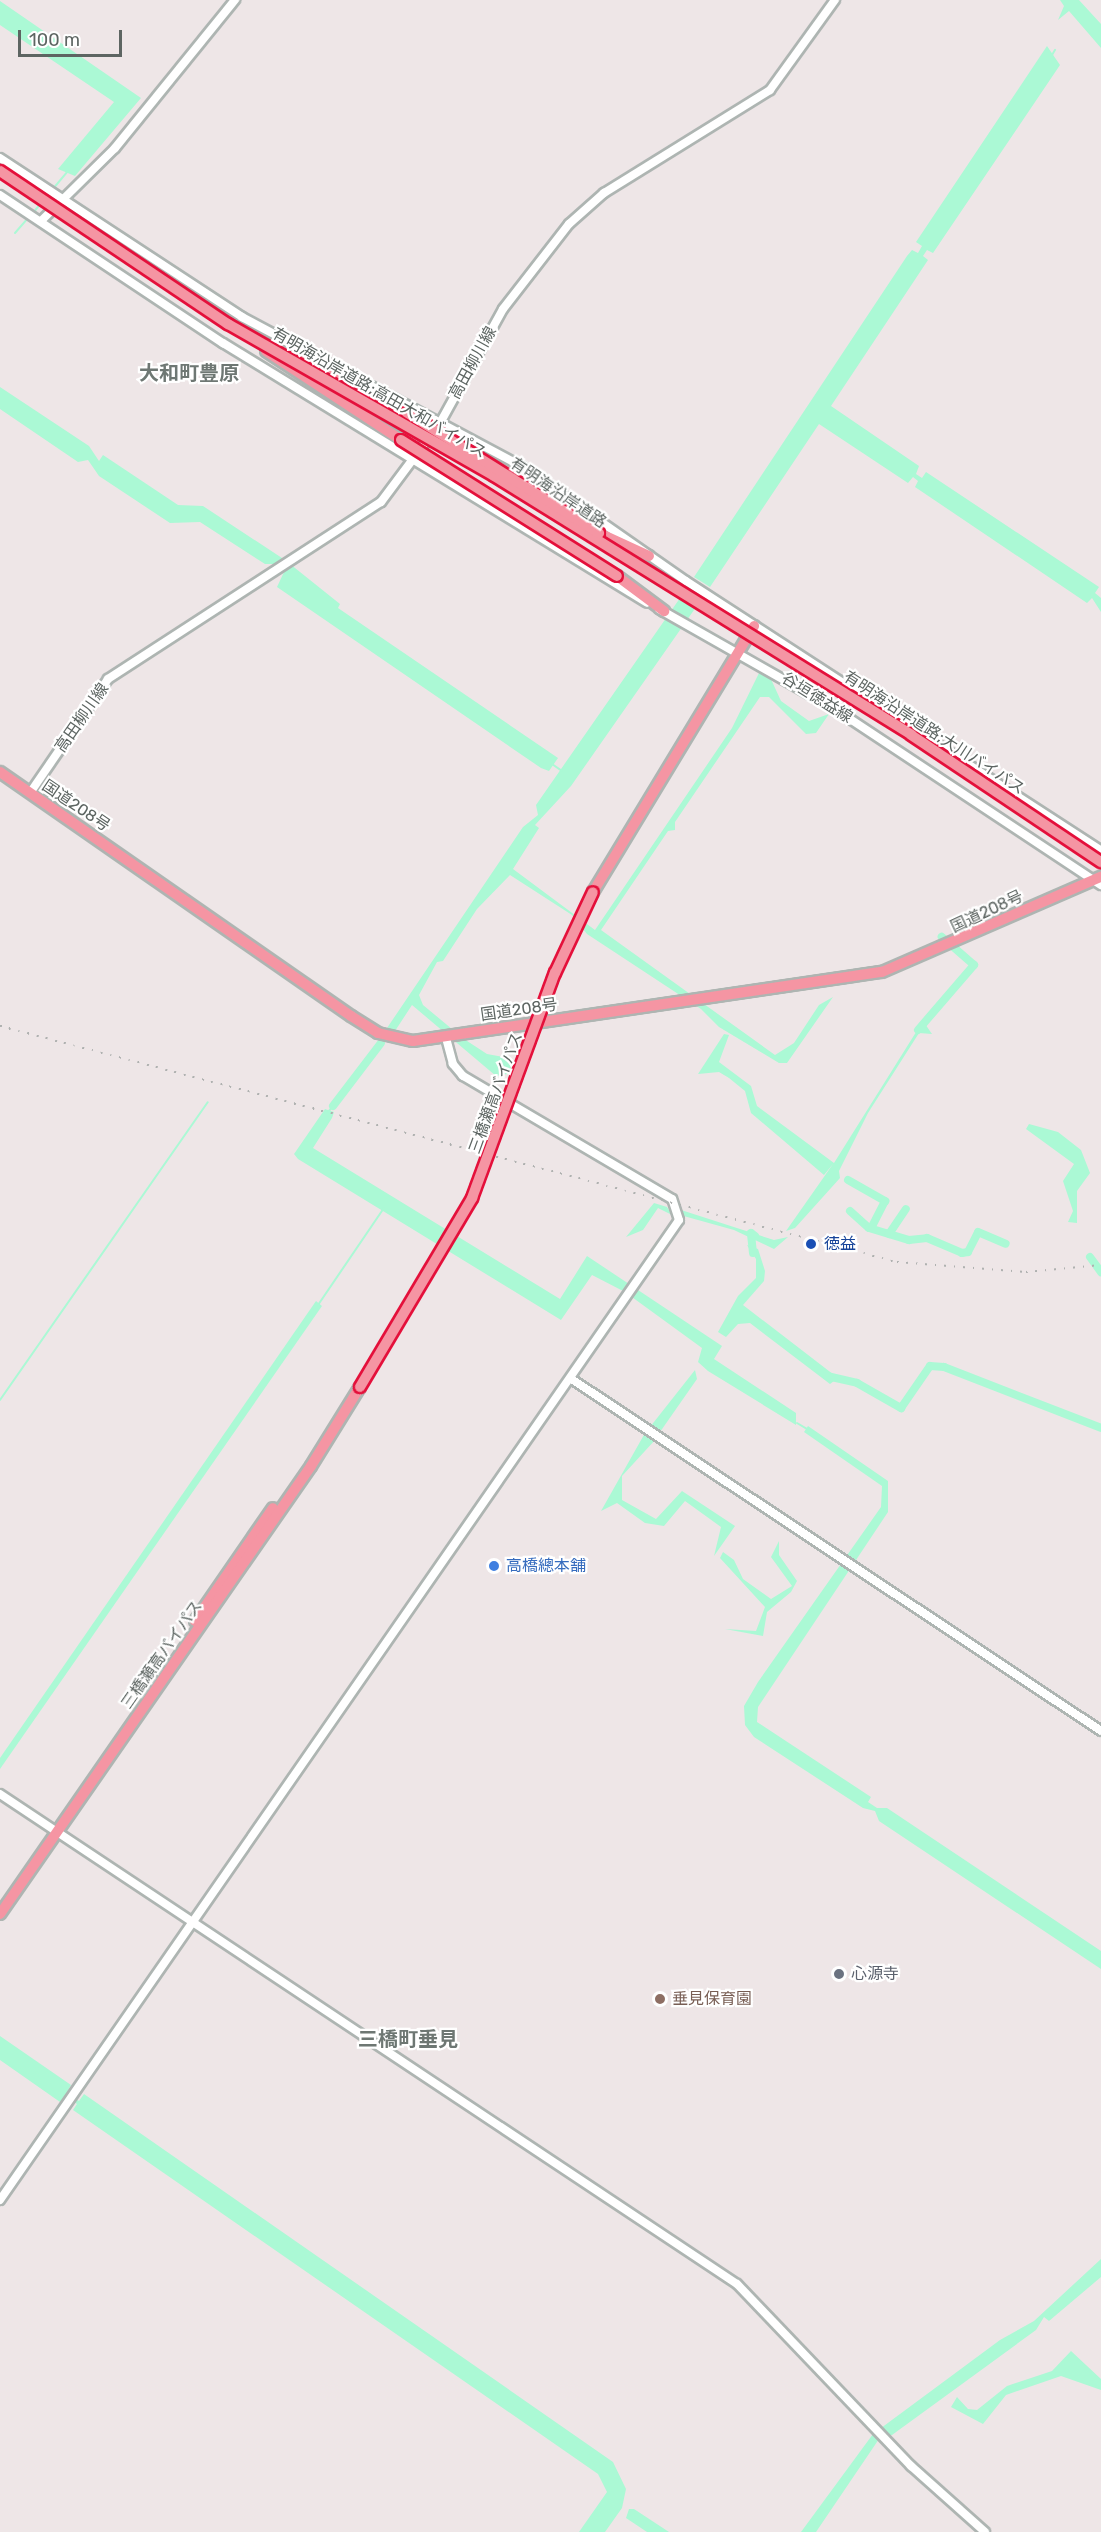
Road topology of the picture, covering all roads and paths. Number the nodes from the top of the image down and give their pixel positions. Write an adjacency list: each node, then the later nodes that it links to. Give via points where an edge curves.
1 (235, 0): 6 (main road, via 115,148)
2 (835, 0): 9 (main road, 高田柳川線, via 770,90 604,193 569,224 503,309)
3 (0, 158): 6 (main road)
4 (0, 171): 8 (highway, 有明海沿岸道路;高田大和バイパス, bridge)
5 (0, 195): 7 (main road)
6 (63, 202): 7 (main road); 9 (main road, 有明海沿岸道路, via 288,343)
7 (41, 221): 10 (main road, via 96,260)
8 (228, 324): 11 (highway, bridge, via 445,432 626,550); 13 (highway, bridge, via 617,576); 14 (highway, 有明海沿岸道路;高田大和バイパス, bridge, via 421,432)
9 (441, 421): 10 (main road, 高田柳川線); 11 (main road, 有明海沿岸道路, via 521,466)
10 (416, 457): 13 (main road, via 573,562); 19 (main road, 高田柳川線, via 381,502 108,679)
11 (649, 556): 12 (main road, 有明海沿岸道路)
12 (686, 581): 14 (main road, 谷垣徳益線)
13 (664, 611): 15 (main road, 谷垣徳益線)
14 (751, 630): 15 (highway, 三橋瀬高バイパス); 16 (main road, 谷垣徳益線); 23 (highway, 有明海沿岸道路;大川バイパス, bridge)
15 (741, 651): 18 (main road, 谷垣徳益線); 29 (highway, 三橋瀬高バイパス, bridge, via 593,892 555,973 472,1198 345,1410)
16 (982, 769): 18 (main road); 20 (main road, 谷垣徳益線)
17 (0, 772): 19 (highway, 国道208号)
18 (966, 791): 21 (main road, 谷垣徳益線)
19 (30, 793): 25 (highway, 国道208号, via 378,1033 413,1041)
20 (1035, 805): 21 (main road); 22 (main road, 谷垣徳益線)
21 (1013, 823): 24 (main road, 谷垣徳益線)
22 (1101, 850)
23 (1101, 862)
24 (1099, 881): 25 (highway, 国道208号, via 882,972)
25 (446, 1037): 26 (main road, via 453,1064 463,1076 672,1199 680,1220)
26 (573, 1380): 27 (main road); 32 (main road)
27 (1101, 1731)
28 (0, 1794): 29 (main road)
29 (54, 1830): 30 (highway, 三橋瀬高バイパス); 31 (highway, 三橋瀬高バイパス); 32 (main road)
30 (0, 1902)
31 (0, 1914)
32 (194, 1922): 33 (main road); 34 (main road, via 737,2284 887,2440)
33 (0, 2200)
34 (985, 2532)

